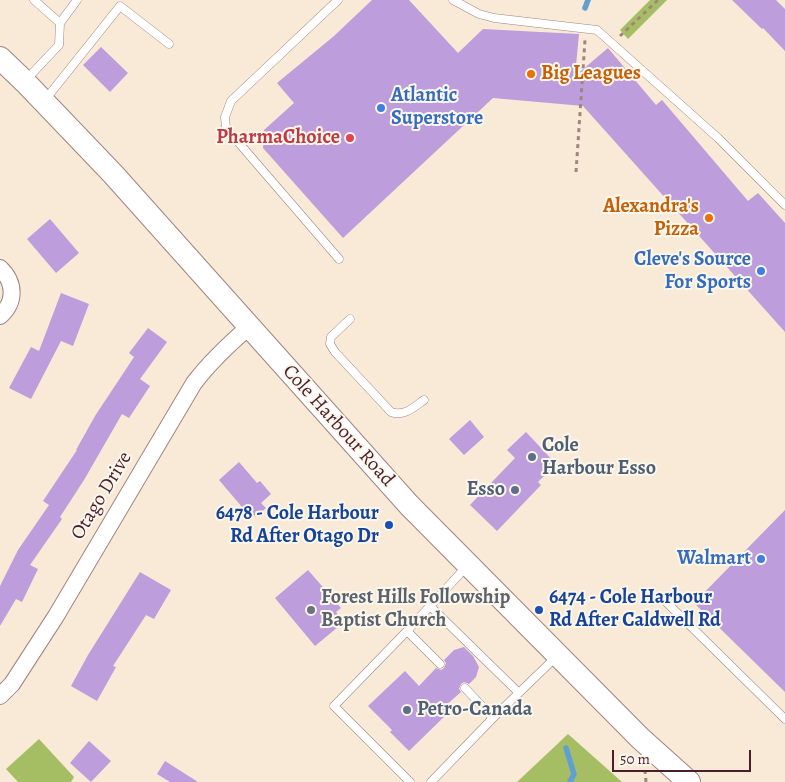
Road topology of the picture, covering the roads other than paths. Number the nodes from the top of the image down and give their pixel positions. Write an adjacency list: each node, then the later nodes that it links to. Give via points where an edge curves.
1 (34, 0): 5 (lane)
2 (76, 0): 5 (lane)
3 (338, 0): 11 (lane, via 231,101 225,117 226,128)
4 (453, 0): 10 (lane, via 494,18 597,30 718,138)
5 (60, 24): 8 (lane, via 59,45)
6 (169, 44): 9 (lane, via 120,6)
7 (0, 58): 8 (main road, Cole Harbour Road)
8 (25, 82): 9 (main road, Cole Harbour Road)
9 (44, 101): 15 (main road, Cole Harbour Road)
10 (785, 205)
11 (339, 259)
12 (0, 268): 13 (street, via 9,279 12,292 9,306)
13 (0, 316)
14 (350, 319): 16 (lane, via 332,337 330,344 335,352 391,412 406,413)
15 (250, 326): 17 (main road, Cole Harbour Road, via 408,505); 25 (street, Otago Drive, via 220,352 194,383 56,616 12,684)
16 (424, 400)
17 (468, 564): 19 (lane); 21 (main road, Cole Harbour Road)
18 (661, 597): 27 (lane)
19 (430, 606): 20 (lane); 24 (lane)
20 (407, 631): 22 (lane); 28 (lane, via 334,706)
21 (558, 655): 24 (lane); 30 (main road, Cole Harbour Road, via 640,738)
22 (440, 664)
23 (465, 688): 26 (lane)
24 (519, 693): 26 (lane)
25 (0, 696)
26 (493, 718): 29 (lane)
27 (785, 719)
28 (410, 782)
29 (431, 782)
30 (689, 782)

